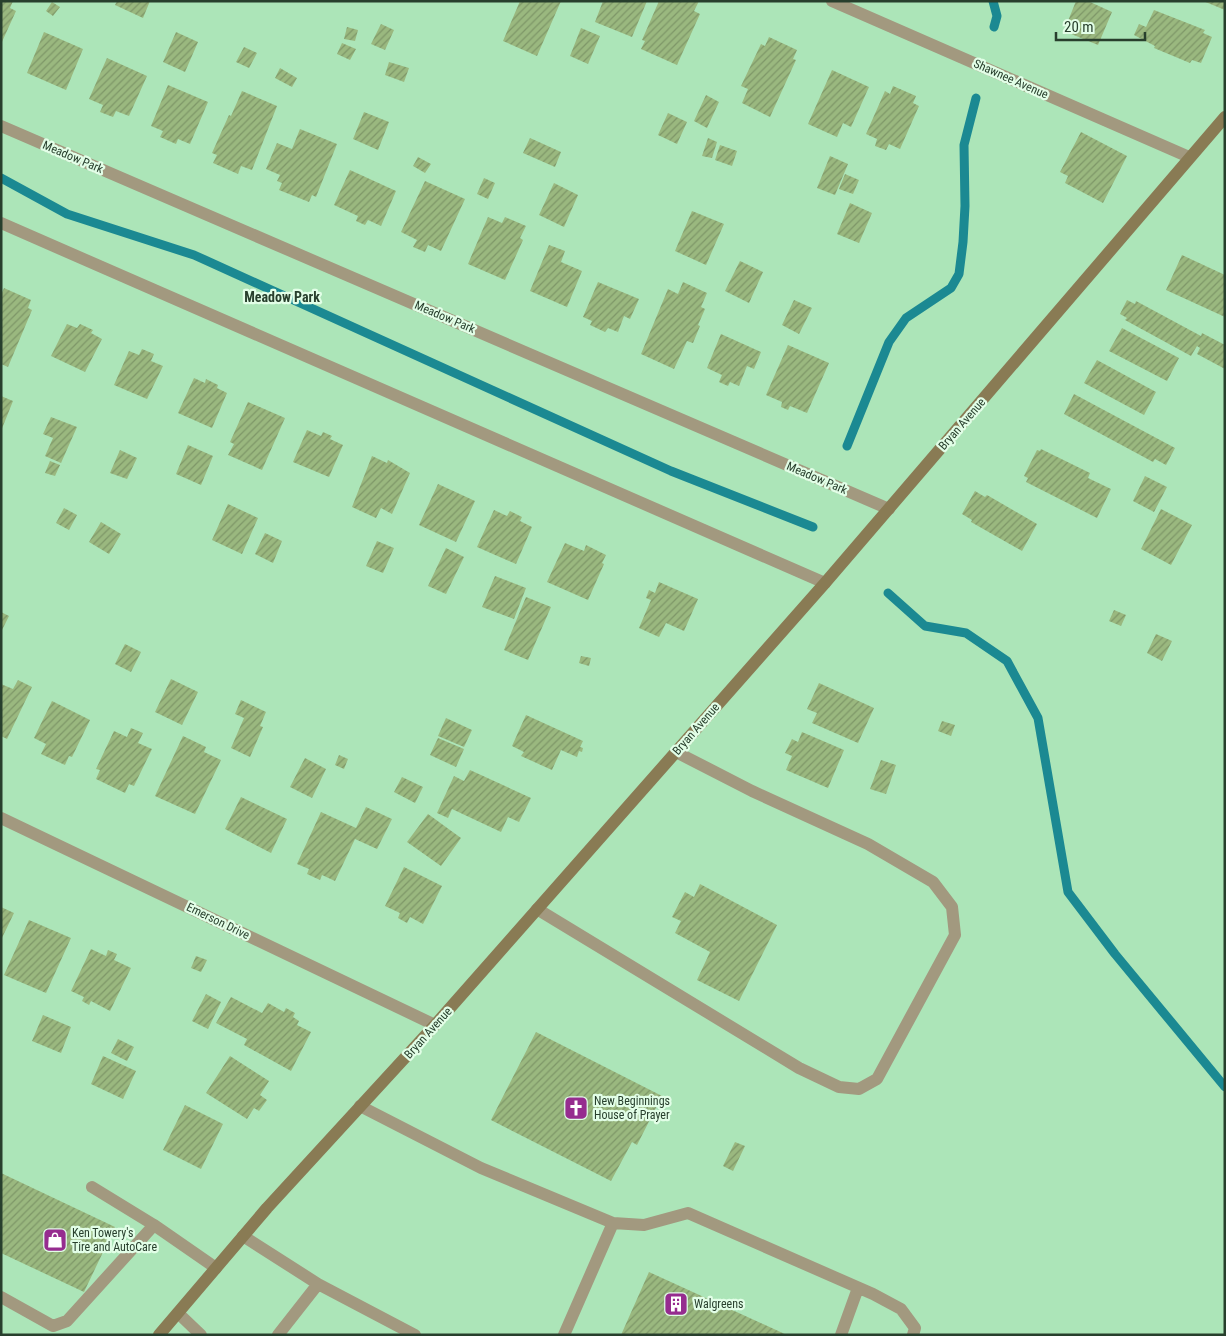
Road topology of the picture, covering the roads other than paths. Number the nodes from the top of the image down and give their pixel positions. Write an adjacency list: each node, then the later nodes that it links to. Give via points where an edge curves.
1 (832, 1): 4 (street, Shawnee Avenue)
2 (1225, 117): 4 (street, Bryan Avenue)
3 (1, 126): 6 (street, Meadow Park)
4 (1189, 158): 6 (street, Bryan Avenue)
5 (1, 223): 7 (street)
6 (889, 509): 7 (street, Bryan Avenue)
7 (825, 583): 8 (street, Bryan Avenue)
8 (676, 752): 10 (street, Bryan Avenue); 10 (street, via 868,844 933,882 952,906 955,935 877,1079 859,1089 839,1088 799,1068)
9 (1, 818): 11 (street, Emerson Drive)
10 (538, 908): 11 (street, Bryan Avenue)
11 (435, 1025): 12 (street, Bryan Avenue)
12 (360, 1106): 14 (street, via 481,1168); 16 (street, Bryan Avenue)
13 (92, 1188): 15 (street)
14 (613, 1223): 19 (street, via 644,1225 688,1213); 26 (street)
15 (154, 1225): 17 (street); 20 (street, via 61,1324 53,1326)
16 (243, 1236): 17 (street, Bryan Avenue); 18 (street)
17 (216, 1268): 21 (street, Bryan Avenue)
18 (318, 1284): 24 (street); 25 (street)
19 (858, 1288): 27 (street); 28 (street, via 900,1309 915,1328)
20 (1, 1297)
21 (178, 1313): 22 (street, Bryan Avenue); 23 (street)
22 (159, 1335)
23 (201, 1335)
24 (278, 1335)
25 (415, 1335)
26 (564, 1335)
27 (841, 1335)
28 (913, 1335)

